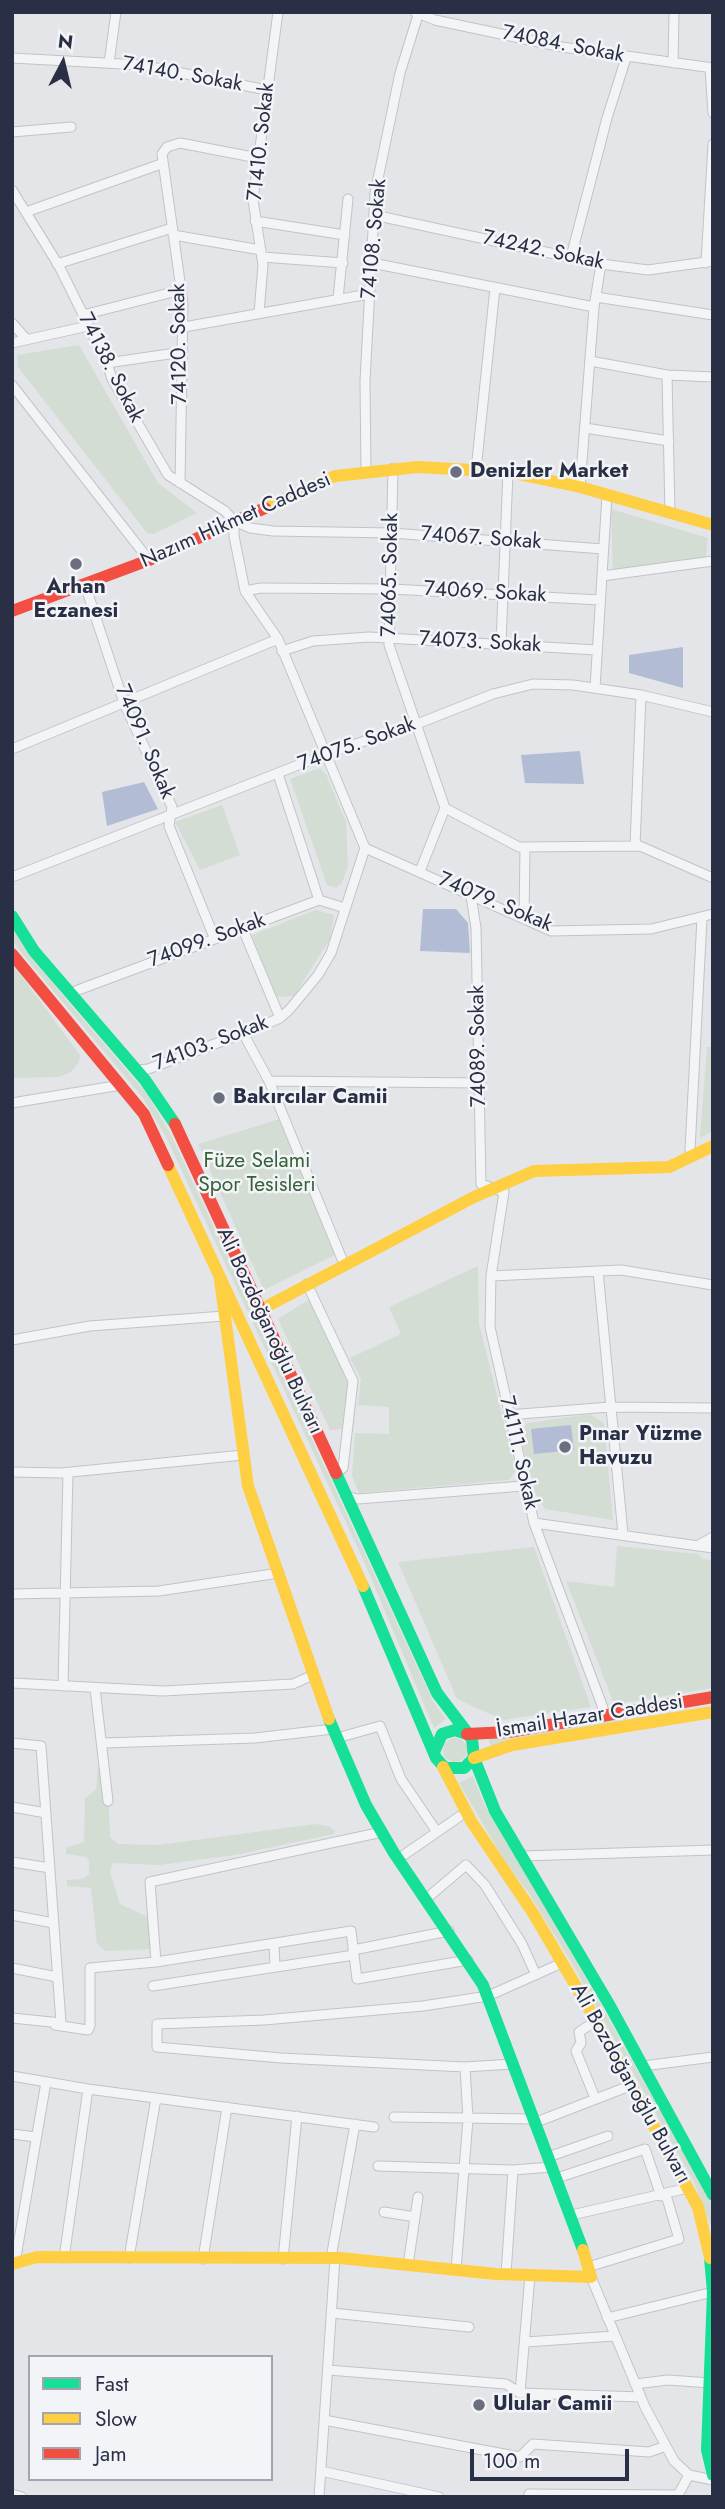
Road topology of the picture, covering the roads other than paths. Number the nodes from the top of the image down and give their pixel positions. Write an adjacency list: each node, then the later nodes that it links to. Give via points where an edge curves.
1 (116, 12): 7 (street)
2 (278, 12): 10 (street, 71410. Sokak)
3 (674, 12): 8 (street)
4 (417, 13): 6 (street, 74084. Sokak); 21 (street, 74108. Sokak, via 400,74)
5 (12, 58): 7 (street, 74140. Sokak)
6 (626, 58): 8 (street, 74084. Sokak); 26 (street)
7 (109, 63): 10 (street, 74140. Sokak)
8 (673, 63): 9 (street, 74084. Sokak)
9 (712, 68): 11 (street)
10 (267, 90): 15 (street, 71410. Sokak)
11 (713, 113)
12 (71, 127): 13 (street)
13 (12, 132)
14 (713, 144): 18 (street)
15 (258, 158): 16 (street, via 180,143 167,147); 22 (street, 71410. Sokak)
16 (161, 164): 20 (street); 23 (street, 74120. Sokak)
17 (12, 190): 20 (street, 74138. Sokak)
18 (710, 198): 27 (street)
19 (348, 199): 24 (street)
20 (26, 212): 30 (street, 74138. Sokak)
21 (374, 215): 26 (street, 74242. Sokak); 29 (street, 74108. Sokak)
22 (255, 221): 24 (street); 25 (street, 71410. Sokak)
23 (172, 231): 25 (street); 30 (street); 33 (street, 74120. Sokak)
24 (345, 234): 28 (street)
25 (261, 254): 28 (street); 37 (street, 71410. Sokak)
26 (571, 257): 31 (street, 74242. Sokak)
27 (710, 262): 31 (street, 74242. Sokak, via 649,270)
28 (343, 263): 35 (street)
29 (372, 263): 32 (street); 34 (street, 74108. Sokak)
30 (57, 264): 38 (street, 74138. Sokak)
31 (601, 264): 36 (street)
32 (495, 288): 36 (street); 54 (street)
33 (181, 290): 38 (street); 42 (street, 74120. Sokak)
34 (369, 294): 35 (street); 55 (street, 74108. Sokak)
35 (338, 299): 37 (street)
36 (595, 302): 39 (street); 46 (street)
37 (260, 313): 42 (street)
38 (83, 315): 41 (street, 74138. Sokak)
39 (713, 315)
40 (12, 323): 43 (street)
41 (88, 326): 43 (street); 47 (street, 74138. Sokak)
42 (184, 327): 45 (street, 74120. Sokak)
43 (27, 340): 44 (street)
44 (12, 343)
45 (183, 352): 47 (street); 57 (street, 74120. Sokak)
46 (590, 361): 48 (street); 51 (street)
47 (107, 363): 57 (street, 74138. Sokak, via 169,475)
48 (667, 375): 49 (street); 52 (street)
49 (713, 377)
50 (12, 385): 66 (street)
51 (585, 428): 52 (street); 58 (street)
52 (669, 441): 60 (street)
53 (393, 468): 54 (main road, Nazım Hikmet Caddesi); 55 (main road, Nazım Hikmet Caddesi); 63 (street, 74065. Sokak)
54 (476, 470): 56 (main road, Nazım Hikmet Caddesi)
55 (366, 471): 61 (main road, Nazım Hikmet Caddesi, via 335,477)
56 (508, 472): 58 (main road, Nazım Hikmet Caddesi); 64 (street)
57 (180, 483): 61 (street, 74138. Sokak)
58 (580, 487): 59 (main road, Nazım Hikmet Caddesi)
59 (607, 495): 60 (main road, Nazım Hikmet Caddesi); 65 (street)
60 (670, 513): 62 (main road, Nazım Hikmet Caddesi)
61 (234, 521): 63 (street, 74067. Sokak, via 272,531); 66 (main road, Nazım Hikmet Caddesi); 71 (street)
62 (713, 525)
63 (392, 533): 64 (street, 74067. Sokak); 70 (street, 74065. Sokak)
64 (506, 540): 65 (street, 74067. Sokak); 72 (street)
65 (603, 548): 68 (street)
66 (149, 560): 69 (main road, Nazım Hikmet Caddesi)
67 (713, 561): 68 (street)
68 (601, 576): 73 (street)
69 (85, 585): 74 (main road, Nazım Hikmet Caddesi); 82 (street, 74091. Sokak)
70 (391, 589): 71 (street, 74069. Sokak); 72 (street, 74069. Sokak); 75 (street, 74065. Sokak)
71 (245, 591): 76 (street)
72 (505, 594): 73 (street, 74069. Sokak); 77 (street)
73 (600, 600): 78 (street)
74 (12, 611)
75 (389, 638): 77 (street, 74073. Sokak); 79 (street, 74073. Sokak, via 313,641); 84 (street, 74065. Sokak)
76 (278, 639): 79 (street); 82 (street)
77 (502, 643): 78 (street, 74073. Sokak)
78 (597, 650): 80 (street)
79 (282, 651): 86 (street)
80 (595, 688): 81 (street, 74075. Sokak); 84 (street, 74075. Sokak, via 533,684 493,694)
81 (641, 695): 83 (street, 74075. Sokak); 90 (street)
82 (124, 703): 85 (street); 89 (street, 74091. Sokak, via 172,807)
83 (713, 712)
84 (417, 724): 86 (street, 74075. Sokak); 88 (street, 74065. Sokak)
85 (12, 749)
86 (325, 755): 87 (street, 74075. Sokak); 91 (street)
87 (278, 774): 89 (street, 74075. Sokak); 97 (street)
88 (445, 808): 92 (street); 93 (street)
89 (170, 816): 94 (street, 74075. Sokak); 104 (street, 74091. Sokak, via 169,826)
90 (635, 846): 92 (street); 95 (street)
91 (365, 848): 93 (street, 74079. Sokak); 98 (street, 74103. Sokak)
92 (525, 848): 102 (street)
93 (420, 871): 96 (street, 74079. Sokak)
94 (12, 877)
95 (713, 878)
96 (471, 896): 102 (street, 74079. Sokak); 111 (street, 74089. Sokak)
97 (319, 900): 98 (street); 103 (street, 74099. Sokak)
98 (345, 908): 107 (street, 74103. Sokak, via 331,953 318,975)
99 (713, 914): 101 (street, 74079. Sokak)
100 (12, 916): 106 (main road, Ali Bozdoğanoğlu Bulvarı)
101 (702, 918): 102 (street, 74079. Sokak, via 651,929 551,931); 115 (street)
102 (524, 919)
103 (242, 927): 104 (street, 74099. Sokak); 107 (street)
104 (214, 937): 106 (street, 74099. Sokak)
105 (12, 954): 112 (main road, Ali Bozdoğanoğlu Bulvarı)
106 (70, 993): 109 (main road, Ali Bozdoğanoğlu Bulvarı)
107 (280, 1018): 108 (street, 74103. Sokak)
108 (243, 1033): 109 (street, 74103. Sokak); 110 (street)
109 (137, 1070): 123 (main road, Ali Bozdoğanoğlu Bulvarı, via 174,1124)
110 (269, 1081): 111 (street); 117 (street)
111 (481, 1083): 116 (street, 74089. Sokak, via 481,1184)
112 (121, 1085): 113 (street); 119 (main road, Ali Bozdoğanoğlu Bulvarı, via 144,1114)
113 (12, 1103)
114 (713, 1146): 115 (main road)
115 (693, 1156): 116 (main road, via 670,1167 534,1171)
116 (493, 1188): 117 (main road); 120 (street, 74111. Sokak, via 504,1192)
117 (344, 1264): 121 (main road)
118 (598, 1271): 120 (street); 122 (street, via 621,1270); 126 (street)
119 (220, 1273): 124 (main road); 154 (main road, Ali Bozdoğanoğlu Bulvarı)
120 (491, 1276): 128 (street, 74111. Sokak, via 490,1327)
121 (307, 1284): 123 (main road); 132 (street, via 353,1381 344,1468)
122 (713, 1285)
123 (260, 1310): 132 (main road, Ali Bozdoğanoğlu Bulvarı)
124 (224, 1316): 125 (street, via 89,1326); 129 (main road)
125 (12, 1340)
126 (610, 1407): 127 (street); 128 (street); 136 (street)
127 (713, 1408)
128 (508, 1415): 133 (street, 74111. Sokak)
129 (243, 1455): 131 (street); 140 (main road, via 248,1486)
130 (12, 1472): 131 (street)
131 (68, 1473): 141 (street)
132 (335, 1473): 134 (main road, Ali Bozdoğanoğlu Bulvarı)
133 (523, 1486): 134 (street, via 358,1499); 135 (street, 74111. Sokak)
134 (346, 1496): 151 (main road, Ali Bozdoğanoğlu Bulvarı, via 437,1693)
135 (534, 1523): 136 (street); 149 (street, 74111. Sokak)
136 (622, 1534): 138 (street)
137 (713, 1537): 138 (street)
138 (699, 1545): 139 (street)
139 (713, 1548)
140 (279, 1573): 141 (street, via 159,1591); 143 (main road)
141 (64, 1593): 142 (street); 145 (street)
142 (12, 1594)
143 (313, 1675): 146 (street, via 293,1684 163,1691); 150 (main road)
144 (12, 1683): 145 (street)
145 (62, 1686): 146 (street)
146 (95, 1688): 153 (street)
147 (713, 1697): 149 (main road, İsmail Hazar Caddesi)
148 (713, 1712): 155 (main road, İsmail Hazar Caddesi, via 512,1745)
149 (606, 1716): 151 (main road, İsmail Hazar Caddesi)
150 (335, 1733): 153 (street); 161 (main road); 162 (street, via 380,1726 401,1779)
151 (467, 1734): 154 (main road, via 455,1730 442,1734); 155 (main road, via 475,1745)
152 (12, 1743): 160 (street, via 41,1746)
153 (104, 1743): 157 (street)
154 (434, 1752): 156 (main road)
155 (474, 1758): 156 (main road, via 458,1770); 164 (main road, Ali Bozdoğanoğlu Bulvarı, via 489,1801)
156 (443, 1767): 159 (main road, Ali Bozdoğanoğlu Bulvarı)
157 (108, 1801)
158 (12, 1807): 160 (street)
159 (466, 1812): 162 (street); 176 (main road, Ali Bozdoğanoğlu Bulvarı)
160 (46, 1813): 167 (street)
161 (382, 1832): 165 (main road); 175 (street, via 150,1882)
162 (437, 1832): 165 (street)
163 (713, 1850): 164 (street)
164 (522, 1856): 188 (main road, Ali Bozdoğanoğlu Bulvarı)
165 (398, 1859): 168 (main road)
166 (12, 1862): 167 (street)
167 (50, 1868): 170 (street)
168 (426, 1899): 171 (main road); 179 (street, via 466,1866 485,1885)
169 (12, 1915): 170 (street)
170 (53, 1923): 180 (street)
171 (449, 1931): 173 (street); 174 (main road)
172 (274, 1944): 173 (street, via 351,1931); 175 (street); 177 (street)
173 (354, 1952): 174 (street, via 357,1979); 177 (street)
174 (468, 1960): 182 (main road)
175 (156, 1962): 184 (street, via 90,1968 88,2030)
176 (562, 1963): 179 (street); 192 (main road, Ali Bozdoğanoğlu Bulvarı)
177 (275, 1967): 181 (street)
178 (12, 1968): 180 (street)
179 (536, 1975): 182 (street)
180 (58, 1977): 184 (street, via 61,2023)
181 (153, 1986)
182 (488, 1997): 187 (main road); 189 (street, via 264,2020 157,2024 157,2047)
183 (12, 2018): 184 (street)
184 (55, 2025)
185 (588, 2026): 195 (street, via 579,2032 581,2043 576,2051)
186 (713, 2057): 188 (street)
187 (513, 2064): 189 (street); 200 (main road)
188 (643, 2066): 212 (main road, Ali Bozdoğanoğlu Bulvarı)
189 (465, 2067): 199 (street)
190 (12, 2076): 191 (street)
191 (46, 2082): 193 (street); 205 (street)
192 (632, 2085): 195 (street); 210 (main road, Ali Bozdoğanoğlu Bulvarı)
193 (88, 2089): 194 (street); 217 (street)
194 (156, 2098): 196 (street); 219 (street)
195 (595, 2098): 200 (street)
196 (227, 2107): 197 (street); 220 (street)
197 (297, 2116): 201 (street); 221 (street)
198 (394, 2117): 199 (street)
199 (468, 2119): 200 (street); 207 (street)
200 (533, 2121): 208 (main road)
201 (355, 2124): 202 (street); 218 (street)
202 (374, 2127)
203 (12, 2134): 205 (street)
204 (608, 2136): 208 (street)
205 (36, 2137): 222 (street)
206 (378, 2166): 207 (street)
207 (464, 2167): 209 (street); 224 (street)
208 (552, 2167): 209 (street); 211 (street, via 645,2149); 215 (main road)
209 (513, 2170): 226 (street)
210 (688, 2188): 211 (street); 228 (main road, Ali Bozdoğanoğlu Bulvarı, via 708,2242)
211 (664, 2195): 215 (street); 225 (street, via 679,2239)
212 (713, 2195)
213 (418, 2197): 216 (street)
214 (384, 2212): 216 (street)
215 (572, 2215): 225 (main road)
216 (415, 2217): 223 (street)
217 (64, 2258): 219 (main road); 222 (main road, via 37,2257)
218 (333, 2258): 221 (main road); 223 (main road); 229 (street)
219 (129, 2259): 220 (main road)
220 (203, 2259): 221 (main road)
221 (283, 2259)
222 (13, 2264)
223 (408, 2265): 224 (main road)
224 (456, 2270): 226 (main road)
225 (590, 2272): 227 (main road); 230 (street)
226 (506, 2274): 227 (main road)
227 (530, 2275): 233 (street)
228 (713, 2292): 230 (street); 235 (main road, Ali Bozdoğanoğlu Bulvarı)
229 (332, 2313): 231 (street); 234 (street)
230 (607, 2318): 232 (street)
231 (469, 2328)
232 (614, 2336): 233 (street); 236 (street)
233 (526, 2342): 237 (street)
234 (328, 2370): 237 (street, via 506,2384); 239 (street)
235 (711, 2383): 236 (street, via 668,2380); 243 (main road, Ali Bozdoğanoğlu Bulvarı, via 707,2450)
236 (635, 2384): 238 (street)
237 (520, 2393): 238 (street)
238 (641, 2398): 240 (street)
239 (324, 2420): 240 (street, via 520,2456 533,2444 649,2452); 241 (street)
240 (666, 2446): 242 (street)
241 (321, 2470): 247 (street); 248 (street)
242 (689, 2475): 243 (street); 244 (street, via 678,2495)
243 (713, 2478)
244 (529, 2494)
245 (13, 2495): 246 (street)
246 (22, 2497)
247 (319, 2497)
248 (439, 2497)

